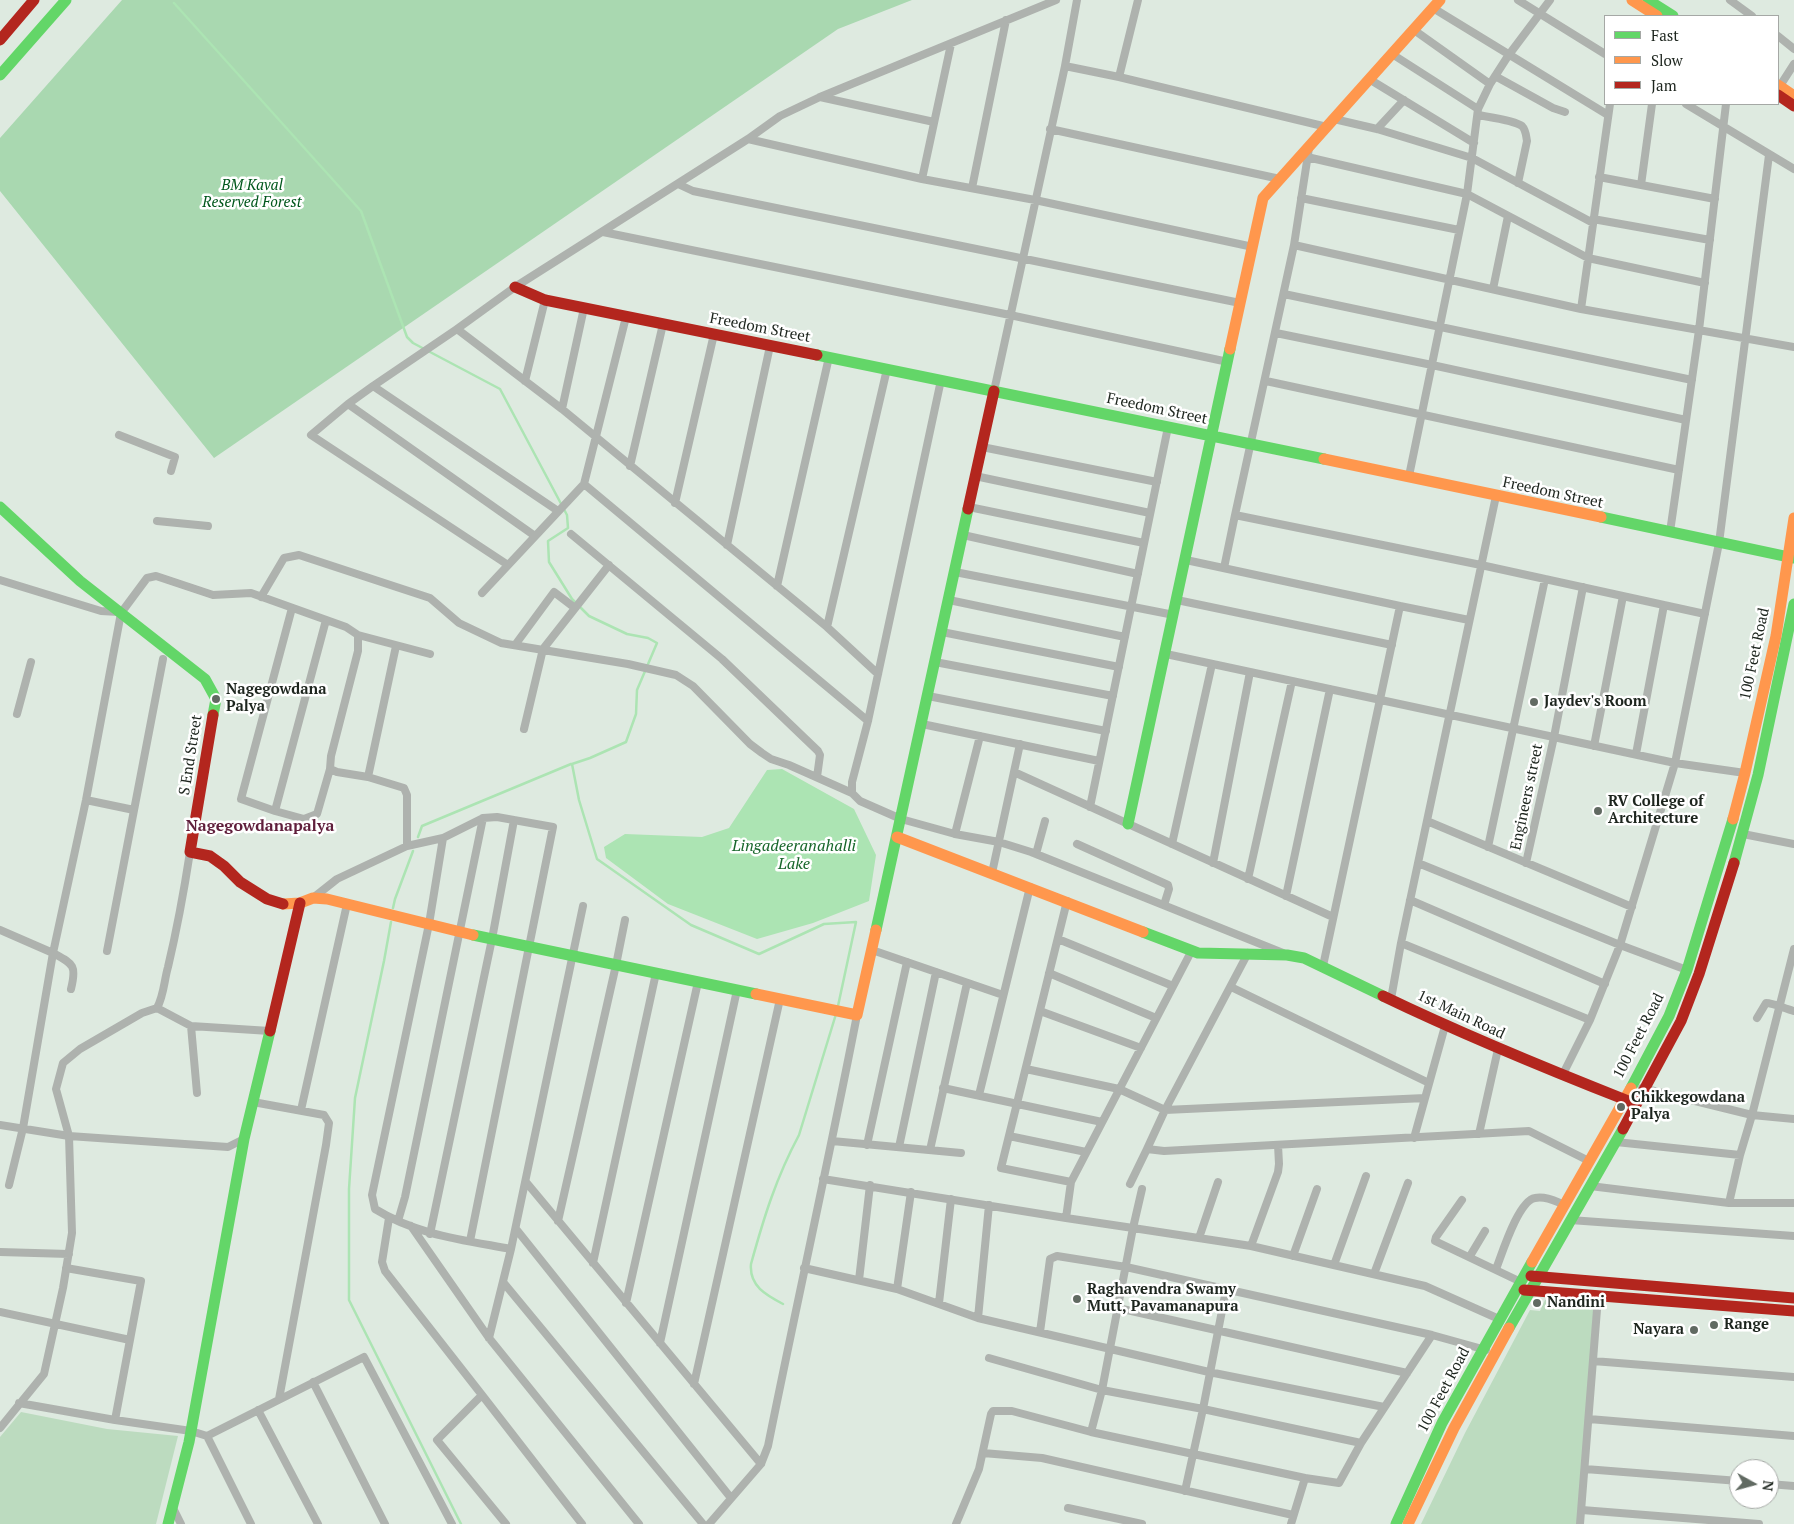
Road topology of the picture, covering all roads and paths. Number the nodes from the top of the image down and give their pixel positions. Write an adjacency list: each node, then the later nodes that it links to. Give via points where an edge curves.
1 (34, 0): 19 (main road)
2 (66, 0): 27 (main road)
3 (1056, 0): 16 (street)
4 (1077, 0): 26 (street)
5 (1138, 0): 29 (street)
6 (1518, 0): 12 (street)
7 (1550, 0): 12 (street)
8 (1632, 0): 13 (main road)
9 (1648, 0): 14 (main road)
10 (1730, 0): 15 (street)
11 (1436, 4): 17 (main road); 24 (street)
12 (1540, 14): 22 (street); 24 (street)
13 (1655, 15)
14 (1671, 15)
15 (1751, 15)
16 (1006, 20): 20 (street); 63 (street)
17 (1414, 30): 23 (main road); 31 (street)
18 (1779, 37): 21 (street)
19 (0, 40)
20 (951, 44): 36 (street); 46 (street)
21 (1794, 49)
22 (1604, 53)
23 (1392, 54): 30 (main road); 43 (street)
24 (1508, 56): 28 (street); 45 (street)
25 (1794, 64): 32 (street)
26 (1065, 66): 29 (street); 49 (street)
27 (0, 75)
28 (1495, 76): 31 (street); 44 (street)
29 (1119, 77): 47 (street)
30 (1369, 79): 37 (street); 47 (main road)
31 (1490, 84): 43 (street)
32 (1779, 87)
33 (1779, 89): 35 (main road)
34 (1779, 90): 42 (main road)
35 (1794, 96)
36 (820, 97): 46 (street); 51 (street, via 780,116)
37 (1404, 100): 50 (street); 52 (street)
38 (1610, 105): 45 (street)
39 (1652, 105): 62 (street)
40 (1688, 105): 48 (street)
41 (1726, 105): 48 (street)
42 (1794, 106)
43 (1478, 112): 52 (street); 60 (street, via 1524,129 1527,141)
44 (1565, 112)
45 (1608, 115): 57 (street)
46 (934, 122): 58 (street)
47 (1330, 123): 50 (street); 53 (main road)
48 (1724, 127): 54 (street); 66 (street)
49 (1050, 129): 59 (street); 67 (street)
50 (1377, 129): 55 (street)
51 (748, 139): 58 (street); 61 (street)
52 (1474, 143): 55 (street)
53 (1308, 152): 59 (main road); 64 (street); 65 (street)
54 (1769, 155): 56 (street); 94 (street)
55 (1472, 158): 60 (street); 64 (street)
56 (1794, 169)
57 (1599, 177): 62 (street); 69 (street)
58 (922, 179): 63 (street)
59 (1280, 179): 74 (main road, via 1263,198)
60 (1518, 183): 69 (street)
61 (678, 184): 71 (street); 76 (street, via 693,191)
62 (1641, 185): 66 (street)
63 (972, 188): 67 (street)
64 (1467, 194): 68 (street); 70 (street)
65 (1301, 198): 70 (street); 73 (street)
66 (1715, 199): 72 (street)
67 (1035, 200): 74 (street); 76 (street)
68 (1508, 216): 75 (street); 80 (street)
69 (1593, 221): 72 (street); 75 (street)
70 (1459, 230): 77 (street)
71 (603, 232): 79 (street); 86 (street)
72 (1710, 240): 78 (street)
73 (1294, 245): 77 (street); 81 (street)
74 (1252, 247): 83 (main road)
75 (1588, 258): 78 (street); 85 (street)
76 (1022, 259): 83 (street); 86 (street)
77 (1449, 279): 80 (street); 89 (street)
78 (1705, 283): 91 (street)
79 (515, 287): 82 (main road, Freedom Street); 90 (street)
80 (1493, 289): 85 (street)
81 (1284, 294): 89 (street); 92 (street)
82 (545, 300): 84 (main road, Freedom Street); 103 (street)
83 (1240, 303): 98 (main road)
84 (584, 308): 87 (main road, Freedom Street); 108 (street)
85 (1581, 309): 91 (street)
86 (1010, 315): 98 (street); 106 (street)
87 (626, 317): 88 (main road, Freedom Street); 114 (street)
88 (663, 324): 93 (main road, Freedom Street); 117 (street)
89 (1440, 328): 99 (street); 102 (street)
90 (457, 329): 103 (street); 105 (street)
91 (1699, 330): 94 (street); 102 (street)
92 (1276, 333): 99 (street); 104 (street)
93 (714, 334): 95 (main road, Freedom Street); 125 (street)
94 (1745, 339): 96 (street); 139 (street)
95 (770, 346): 97 (main road, Freedom Street); 140 (street)
96 (1794, 347)
97 (829, 357): 100 (main road, Freedom Street); 151 (street)
98 (1228, 362): 113 (main road)
99 (1432, 365): 109 (street); 110 (street)
100 (887, 369): 101 (main road, Freedom Street); 169 (street)
101 (941, 380): 106 (main road, Freedom Street); 186 (street)
102 (1692, 380): 110 (street)
103 (526, 381): 108 (street)
104 (1266, 381): 109 (street); 115 (street)
105 (373, 386): 107 (street); 128 (street)
106 (994, 391): 111 (main road, Freedom Street); 116 (main road)
107 (348, 404): 137 (street); 143 (street, via 311,435)
108 (562, 409): 114 (street)
109 (1422, 415): 118 (street); 121 (street)
110 (1686, 420): 118 (street)
111 (1168, 427): 113 (main road, Freedom Street); 122 (street)
112 (119, 435): 119 (street, via 175,457)
113 (1212, 436): 115 (main road, Freedom Street); 142 (main road)
114 (595, 438): 117 (street); 123 (street)
115 (1251, 444): 121 (main road, Freedom Street); 130 (street)
116 (982, 447): 120 (main road); 122 (street)
117 (630, 466): 125 (street)
118 (1679, 470): 134 (street)
119 (171, 471)
120 (976, 476): 127 (main road); 129 (street)
121 (1409, 476): 124 (main road, Freedom Street)
122 (1157, 482): 129 (street)
123 (584, 484): 128 (street); 194 (street)
124 (1496, 496): 134 (main road, Freedom Street); 145 (street)
125 (675, 503): 140 (street)
126 (0, 506): 164 (main road, S End Street, via 80,581)
127 (969, 507): 136 (main road); 138 (street)
128 (558, 511): 137 (street)
129 (1150, 513): 138 (street)
130 (1235, 515): 145 (street); 146 (street)
131 (1794, 518): 141 (main road, 100 Feet Road)
132 (157, 521): 133 (street)
133 (208, 526)
134 (1670, 532): 139 (main road, Freedom Street)
135 (571, 534): 144 (street)
136 (963, 535): 147 (main road); 148 (street)
137 (535, 536): 143 (street)
138 (1144, 543): 148 (street)
139 (1719, 543): 141 (main road, Freedom Street); 165 (street)
140 (726, 545): 151 (street)
141 (1792, 558): 208 (main road, 100 Feet Road)
142 (1186, 560): 146 (street); 157 (main road)
143 (508, 565): 153 (street)
144 (609, 565): 163 (street); 210 (street, via 722,659 818,751)
145 (1481, 565): 149 (street); 168 (street)
146 (1224, 568): 160 (street)
147 (955, 572): 156 (main road); 161 (street)
148 (1138, 574): 161 (street)
149 (1546, 579): 152 (street); 196 (street)
150 (0, 580): 164 (street, via 101,611)
151 (777, 586): 169 (street)
152 (1583, 587): 154 (street); 200 (street, Engineers street)
153 (482, 593)
154 (1623, 596): 159 (street); 202 (street)
155 (260, 597): 162 (street); 164 (street, via 251,593 213,595 151,576); 174 (street, via 284,558 299,555 430,598 459,623 501,643)
156 (948, 600): 170 (main road); 172 (street)
157 (1177, 600): 166 (main road); 175 (street)
158 (1794, 604): 173 (main road, 100 Feet Road)
159 (1664, 605): 165 (street); 203 (street)
160 (1400, 606): 168 (street); 175 (street)
161 (1131, 607): 166 (street); 172 (street)
162 (292, 608): 167 (street); 215 (street, via 241,799)
163 (575, 608): 174 (street, via 554,592); 177 (street)
164 (121, 613): 212 (street); 232 (main road, S End Street, via 205,679 216,699)
165 (1705, 614): 205 (street)
166 (1174, 615): 179 (main road)
167 (326, 620): 171 (street); 215 (street)
168 (1469, 620): 193 (street)
169 (828, 627): 186 (street)
170 (942, 632): 182 (main road); 184 (street)
171 (358, 635): 176 (street); 206 (street, via 358,651)
172 (1125, 637): 184 (street)
173 (1791, 639): 223 (main road, 100 Feet Road)
174 (515, 645): 177 (street)
175 (1392, 645): 191 (street)
176 (396, 646): 178 (street); 209 (street)
177 (543, 649): 197 (street); 210 (street, via 676,675 693,686 762,754)
178 (430, 654)
179 (1166, 654): 183 (street); 221 (main road)
180 (163, 659): 214 (street)
181 (30, 662): 192 (street)
182 (935, 662): 189 (main road); 190 (street)
183 (1212, 664): 185 (street); 228 (street)
184 (1119, 667): 190 (street)
185 (1250, 672): 187 (street); 234 (street)
186 (878, 674): 194 (street)
187 (1292, 681): 188 (street); 238 (street)
188 (1330, 689): 191 (street); 240 (street)
189 (928, 696): 195 (main road); 198 (street)
190 (1113, 696): 198 (street)
191 (1380, 700): 193 (street); 249 (street)
192 (17, 714)
193 (1449, 715): 196 (street); 220 (street)
194 (868, 721): 211 (street)
195 (922, 724): 199 (street); 217 (main road)
196 (1513, 728): 200 (street); 231 (street)
197 (524, 730)
198 (1106, 731): 204 (street)
199 (980, 736): 201 (street); 222 (street)
200 (1554, 737): 202 (street); 236 (street, Engineers street)
201 (1020, 744): 204 (street); 207 (street)
202 (1594, 746): 203 (street)
203 (1636, 754): 205 (street)
204 (1099, 761): 213 (street)
205 (1676, 763): 208 (street); 248 (street)
206 (330, 769): 209 (street); 215 (street, via 317,814 304,818)
207 (1014, 772): 213 (street); 226 (street)
208 (1745, 773): 271 (main road, 100 Feet Road)
209 (368, 777): 230 (street, via 404,788 407,795)
210 (816, 777): 211 (street)
211 (852, 793): 217 (street, via 860,802)
212 (86, 800): 214 (street); 263 (street)
213 (1090, 807): 221 (street)
214 (134, 810): 262 (street)
215 (274, 811)
216 (482, 818): 218 (street); 225 (street); 253 (street)
217 (901, 819): 222 (street); 224 (main road)
218 (514, 820): 254 (street); 258 (street, via 553,827)
219 (1046, 821): 233 (street)
220 (1427, 821): 231 (street); 235 (street)
221 (1128, 824): 228 (street)
222 (955, 834): 226 (street)
223 (1743, 834): 229 (street); 304 (main road, 100 Feet Road, via 1681,1021)
224 (897, 836): 237 (main road, 1st Main Road); 260 (main road)
225 (443, 838): 230 (street); 251 (street)
226 (999, 842): 233 (street); 237 (street)
227 (1077, 844): 246 (street, via 1168,885)
228 (1172, 844): 234 (street)
229 (1794, 844)
230 (407, 846): 241 (street, via 337,879)
231 (1488, 847): 236 (street)
232 (190, 852): 244 (main road, via 210,856 266,900 285,905); 285 (street, S End Street, via 181,913)
233 (1036, 854): 246 (street)
234 (1213, 863): 238 (street)
235 (1418, 863): 242 (street); 257 (street)
236 (1526, 863): 248 (street)
237 (992, 873): 239 (main road, 1st Main Road)
238 (1248, 879): 240 (street)
239 (1030, 887): 243 (main road, 1st Main Road); 282 (street)
240 (1286, 896): 249 (street)
241 (314, 898): 244 (main road); 245 (main road)
242 (1410, 900): 256 (street); 277 (street)
243 (1067, 901): 255 (street); 261 (main road, 1st Main Road)
244 (300, 903): 295 (main road)
245 (347, 904): 251 (main road); 312 (street)
246 (1164, 905): 265 (street)
247 (584, 906): 266 (street)
248 (1632, 907): 257 (street)
249 (1333, 917): 269 (street)
250 (624, 920): 268 (street)
251 (428, 924): 253 (main road); 354 (street, via 372,1195 375,1209)
252 (0, 930): 263 (street)
253 (458, 932): 254 (main road); 356 (street)
254 (492, 939): 258 (main road); 363 (street)
255 (1058, 939): 274 (street); 278 (street)
256 (1401, 942): 284 (street); 292 (street)
257 (1620, 945): 271 (street); 277 (street)
258 (529, 947): 266 (main road); 366 (street)
259 (1794, 948): 270 (street)
260 (872, 950): 267 (street); 289 (main road)
261 (1192, 950): 264 (main road, 1st Main Road, via 1198,953); 278 (street)
262 (107, 951)
263 (52, 953): 280 (street, via 71,963 74,969); 318 (street)
264 (1248, 954): 265 (main road, 1st Main Road); 279 (street)
265 (1287, 955): 269 (main road, 1st Main Road)
266 (574, 956): 268 (main road); 337 (street)
267 (907, 962): 272 (street); 326 (street)
268 (616, 965): 273 (main road); 358 (street)
269 (1324, 966): 284 (main road, 1st Main Road)
270 (1792, 967): 286 (street)
271 (1687, 970): 301 (main road, 100 Feet Road, via 1669,1016)
272 (936, 972): 276 (street); 328 (street)
273 (656, 973): 275 (main road); 373 (street)
274 (1049, 973): 287 (street); 290 (street)
275 (698, 982): 281 (main road); 390 (street)
276 (967, 983): 282 (street); 302 (street)
277 (1606, 984): 292 (street)
278 (1173, 986): 290 (street)
279 (1231, 987): 300 (street); 313 (street)
280 (71, 989)
281 (737, 990): 283 (main road); 404 (street)
282 (1003, 995): 306 (street)
283 (780, 999): 289 (main road); 414 (street)
284 (1391, 999): 294 (main road, 1st Main Road)
285 (157, 1008): 293 (street); 320 (street, via 80,1049 64,1064 56,1089)
286 (1779, 1008): 288 (street); 291 (street, via 1766,1003); 314 (street)
287 (1040, 1011): 296 (street); 298 (street)
288 (1794, 1011)
289 (857, 1015): 324 (street)
290 (1156, 1018): 296 (street)
291 (1757, 1018)
292 (1590, 1020): 299 (street)
293 (191, 1026): 295 (street); 305 (street)
294 (1445, 1026): 297 (main road, 1st Main Road); 300 (street)
295 (270, 1031): 309 (main road)
296 (1141, 1048): 303 (street)
297 (1498, 1049): 299 (main road, 1st Main Road); 319 (street)
298 (1026, 1069): 303 (street); 311 (street)
299 (1563, 1074): 308 (main road, 1st Main Road)
300 (1429, 1083): 307 (street)
301 (1631, 1086): 304 (street); 308 (main road, 100 Feet Road)
302 (944, 1088): 306 (street); 330 (street)
303 (1119, 1088): 313 (street); 316 (street)
304 (1644, 1089): 310 (main road, 100 Feet Road); 314 (street)
305 (196, 1094)
306 (978, 1095): 311 (street)
307 (1425, 1098): 313 (street); 323 (street)
308 (1624, 1099): 310 (main road, 1st Main Road); 334 (main road, 100 Feet Road)
309 (253, 1102): 312 (street); 322 (main road)
310 (1636, 1104): 325 (main road, 100 Feet Road)
311 (1017, 1105): 316 (street); 321 (street)
312 (301, 1110): 417 (street, via 324,1115 329,1123)
313 (1165, 1110): 329 (street)
314 (1752, 1115): 315 (street); 333 (street)
315 (1794, 1120)
316 (1102, 1122): 331 (street)
317 (0, 1125): 318 (street)
318 (23, 1128): 320 (street); 342 (street)
319 (1479, 1134): 323 (street); 334 (street, via 1529,1131)
320 (69, 1136): 322 (street, via 228,1147); 370 (street, via 72,1233)
321 (1009, 1136): 331 (street); 338 (street, via 1002,1168)
322 (244, 1138): 425 (main road)
323 (1414, 1138): 327 (street)
324 (832, 1142): 326 (street); 336 (street)
325 (1616, 1142): 333 (street); 344 (main road, 100 Feet Road)
326 (867, 1144): 328 (street)
327 (1278, 1145): 329 (street); 367 (street, via 1278,1172)
328 (899, 1147): 330 (street)
329 (1148, 1149): 341 (street)
330 (930, 1150): 332 (street)
331 (1086, 1152): 338 (street)
332 (961, 1153)
333 (1740, 1156): 350 (street)
334 (1589, 1161): 353 (main road, 100 Feet Road)
335 (1366, 1176): 374 (street)
336 (823, 1179): 343 (street); 376 (street)
337 (526, 1182): 358 (street); 361 (street)
338 (1071, 1182): 355 (street)
339 (1218, 1182): 365 (street)
340 (1408, 1183): 379 (street)
341 (1130, 1184)
342 (9, 1185)
343 (870, 1185): 347 (street); 381 (street)
344 (1590, 1186): 350 (street); 357 (main road, 100 Feet Road)
345 (1142, 1189): 360 (street)
346 (1317, 1189): 371 (street)
347 (911, 1192): 348 (street); 384 (street)
348 (951, 1199): 352 (street); 391 (street)
349 (1462, 1200): 372 (street, via 1435,1239)
350 (1729, 1203): 351 (street)
351 (1794, 1203)
352 (989, 1205): 355 (street); 396 (street)
353 (1564, 1205): 378 (street, via 1541,1197 1530,1200 1520,1212); 383 (main road, 100 Feet Road)
354 (389, 1218): 356 (street); 416 (street, via 382,1262 385,1271)
355 (1066, 1218): 360 (street)
356 (398, 1220): 359 (street)
357 (1570, 1220): 364 (street); 380 (main road, 100 Feet Road)
358 (558, 1221): 373 (street)
359 (410, 1226): 363 (street); 402 (street)
360 (1133, 1228): 365 (street); 377 (street)
361 (516, 1229): 368 (street); 439 (street)
362 (1485, 1231): 372 (street)
363 (430, 1234): 366 (street)
364 (1794, 1236)
365 (1198, 1238): 367 (street)
366 (470, 1241): 368 (street)
367 (1251, 1246): 371 (street)
368 (511, 1249): 382 (street)
369 (0, 1252): 370 (street)
370 (68, 1254): 375 (street)
371 (1293, 1256): 374 (street)
372 (1470, 1256): 378 (street)
373 (593, 1263): 390 (street)
374 (1334, 1265): 379 (street)
375 (66, 1268): 398 (street); 403 (street, via 140,1281)
376 (804, 1268): 381 (street); 432 (street, via 768,1446)
377 (1126, 1268): 385 (street); 393 (street); 400 (street, via 1053,1257)
378 (1496, 1269): 383 (street)
379 (1374, 1274): 397 (street, via 1425,1286)
380 (1538, 1276): 383 (main road); 386 (main road, 100 Feet Road); 387 (main road)
381 (859, 1280): 384 (street)
382 (503, 1282): 402 (street); 453 (street)
383 (1521, 1282): 386 (main road); 397 (main road, 100 Feet Road)
384 (897, 1289): 391 (street)
385 (1226, 1290): 399 (street); 401 (street)
386 (1530, 1290): 388 (main road); 407 (main road, 100 Feet Road)
387 (1706, 1291): 389 (main road); 392 (main road)
388 (1598, 1297): 392 (main road); 409 (street)
389 (1794, 1298)
390 (626, 1303): 404 (street)
391 (939, 1303): 396 (street)
392 (1705, 1305): 394 (main road)
393 (1118, 1308): 399 (street); 405 (street)
394 (1794, 1311)
395 (0, 1312): 398 (street)
396 (978, 1318): 400 (street)
397 (1499, 1319): 406 (main road, 100 Feet Road)
398 (56, 1324): 403 (street); 418 (street, via 44,1374)
399 (1217, 1330): 410 (street); 411 (street)
400 (1040, 1332): 405 (street)
401 (1432, 1336): 406 (street); 411 (street)
402 (489, 1338): 452 (street)
403 (130, 1340): 423 (street)
404 (660, 1343): 414 (street)
405 (1110, 1348): 410 (street); 415 (street)
406 (1482, 1349): 407 (street); 458 (main road, 100 Feet Road, via 1442,1423)
407 (1494, 1354): 459 (main road, 100 Feet Road)
408 (989, 1358): 415 (street)
409 (1593, 1361): 412 (street); 422 (street)
410 (1209, 1372): 419 (street); 420 (street)
411 (1407, 1372): 419 (street)
412 (1794, 1377)
413 (313, 1382): 417 (street); 448 (street); 449 (street, via 364,1357)
414 (694, 1384): 432 (street)
415 (1102, 1390): 420 (street); 426 (street)
416 (482, 1396): 450 (street, via 437,1440); 451 (street)
417 (279, 1399): 421 (street)
418 (19, 1403): 423 (street); 424 (street)
419 (1384, 1407): 429 (street)
420 (1203, 1409): 429 (street); 430 (street)
421 (258, 1410): 427 (street); 447 (street)
422 (1589, 1419): 428 (street); 433 (street)
423 (115, 1420): 425 (street)
424 (0, 1428)
425 (190, 1431): 427 (street); 440 (main road)
426 (1091, 1432): 430 (street); 431 (street, via 1012,1411 994,1411)
427 (207, 1436): 446 (street)
428 (1794, 1436)
429 (1360, 1443): 434 (street, via 1339,1483)
430 (1193, 1452): 434 (street); 438 (street)
431 (983, 1453): 438 (street, via 1042,1458); 455 (street)
432 (761, 1464): 439 (street)
433 (1585, 1469): 435 (street); 442 (street)
434 (1305, 1478): 443 (street)
435 (1729, 1480)
436 (1779, 1485): 437 (street)
437 (1794, 1486)
438 (1185, 1491): 443 (street)
439 (731, 1498): 454 (street)
440 (172, 1506): 444 (main road); 445 (street)
441 (1068, 1508): 456 (street)
442 (1582, 1510): 460 (street); 461 (street)
443 (1293, 1514): 457 (street)
444 (168, 1524)
445 (181, 1524)
446 (251, 1524)
447 (318, 1524)
448 (385, 1524)
449 (452, 1524)
450 (506, 1524)
451 (582, 1524)
452 (639, 1524)
453 (703, 1524)
454 (709, 1524)
455 (956, 1524)
456 (1142, 1524)
457 (1291, 1524)
458 (1396, 1524)
459 (1408, 1524)
460 (1580, 1524)
461 (1760, 1524)

